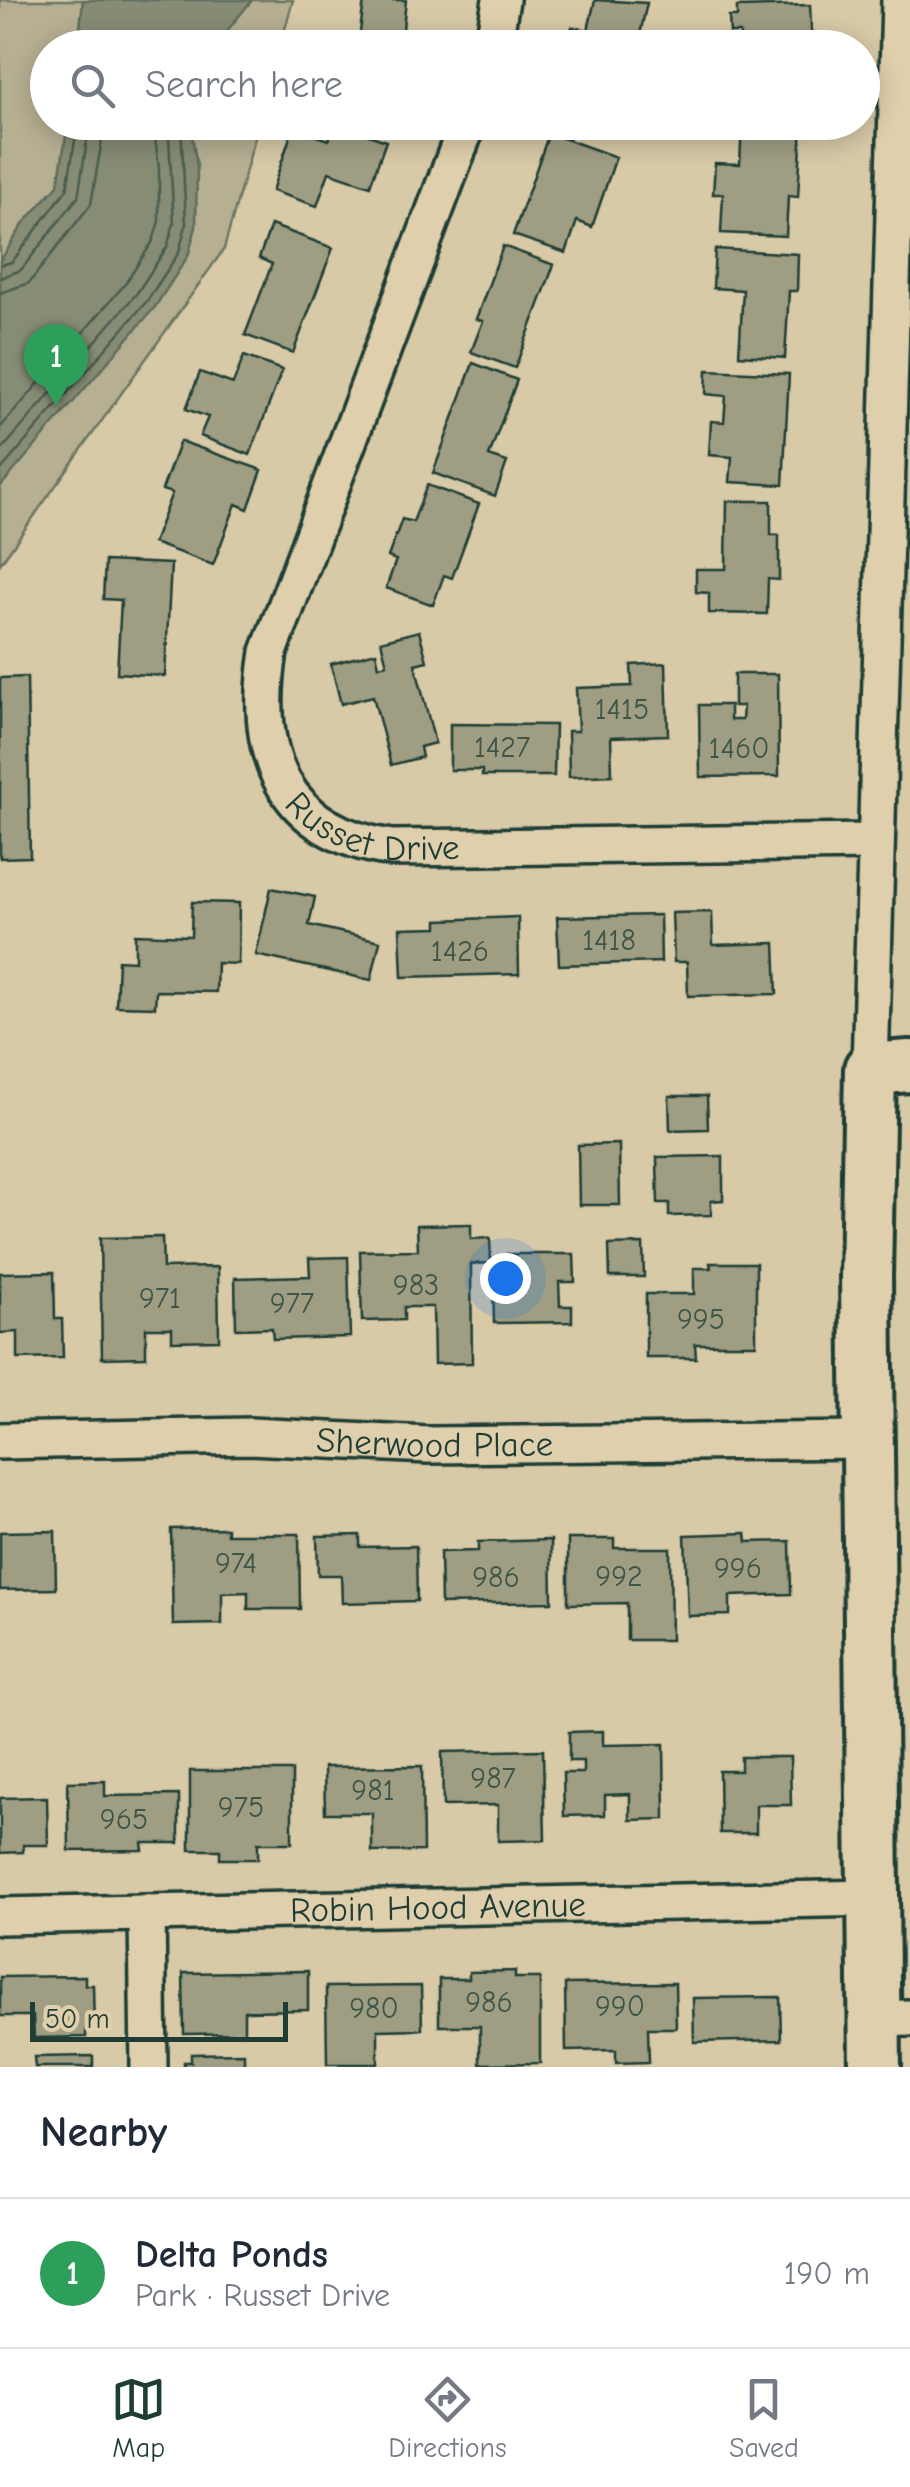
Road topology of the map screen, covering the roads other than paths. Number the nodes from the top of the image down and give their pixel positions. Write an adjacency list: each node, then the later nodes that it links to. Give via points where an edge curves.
1 (502, 0): 3 (street)
2 (900, 0): 5 (street)
3 (496, 30)
4 (461, 140): 6 (street, Russet Drive, via 269,652 262,725 284,783 334,831 392,848)
5 (898, 468): 6 (street)
6 (876, 842): 7 (street)
7 (890, 1068): 8 (main road, via 866,1266)
8 (869, 1440): 9 (street, Sherwood Place); 10 (main road)
9 (0, 1441)
10 (873, 1898): 11 (street, Robin Hood Avenue); 13 (main road)
11 (147, 1913): 12 (street, Robin Hood Avenue); 14 (street)
12 (0, 1916)
13 (887, 2035)
14 (149, 2067)

